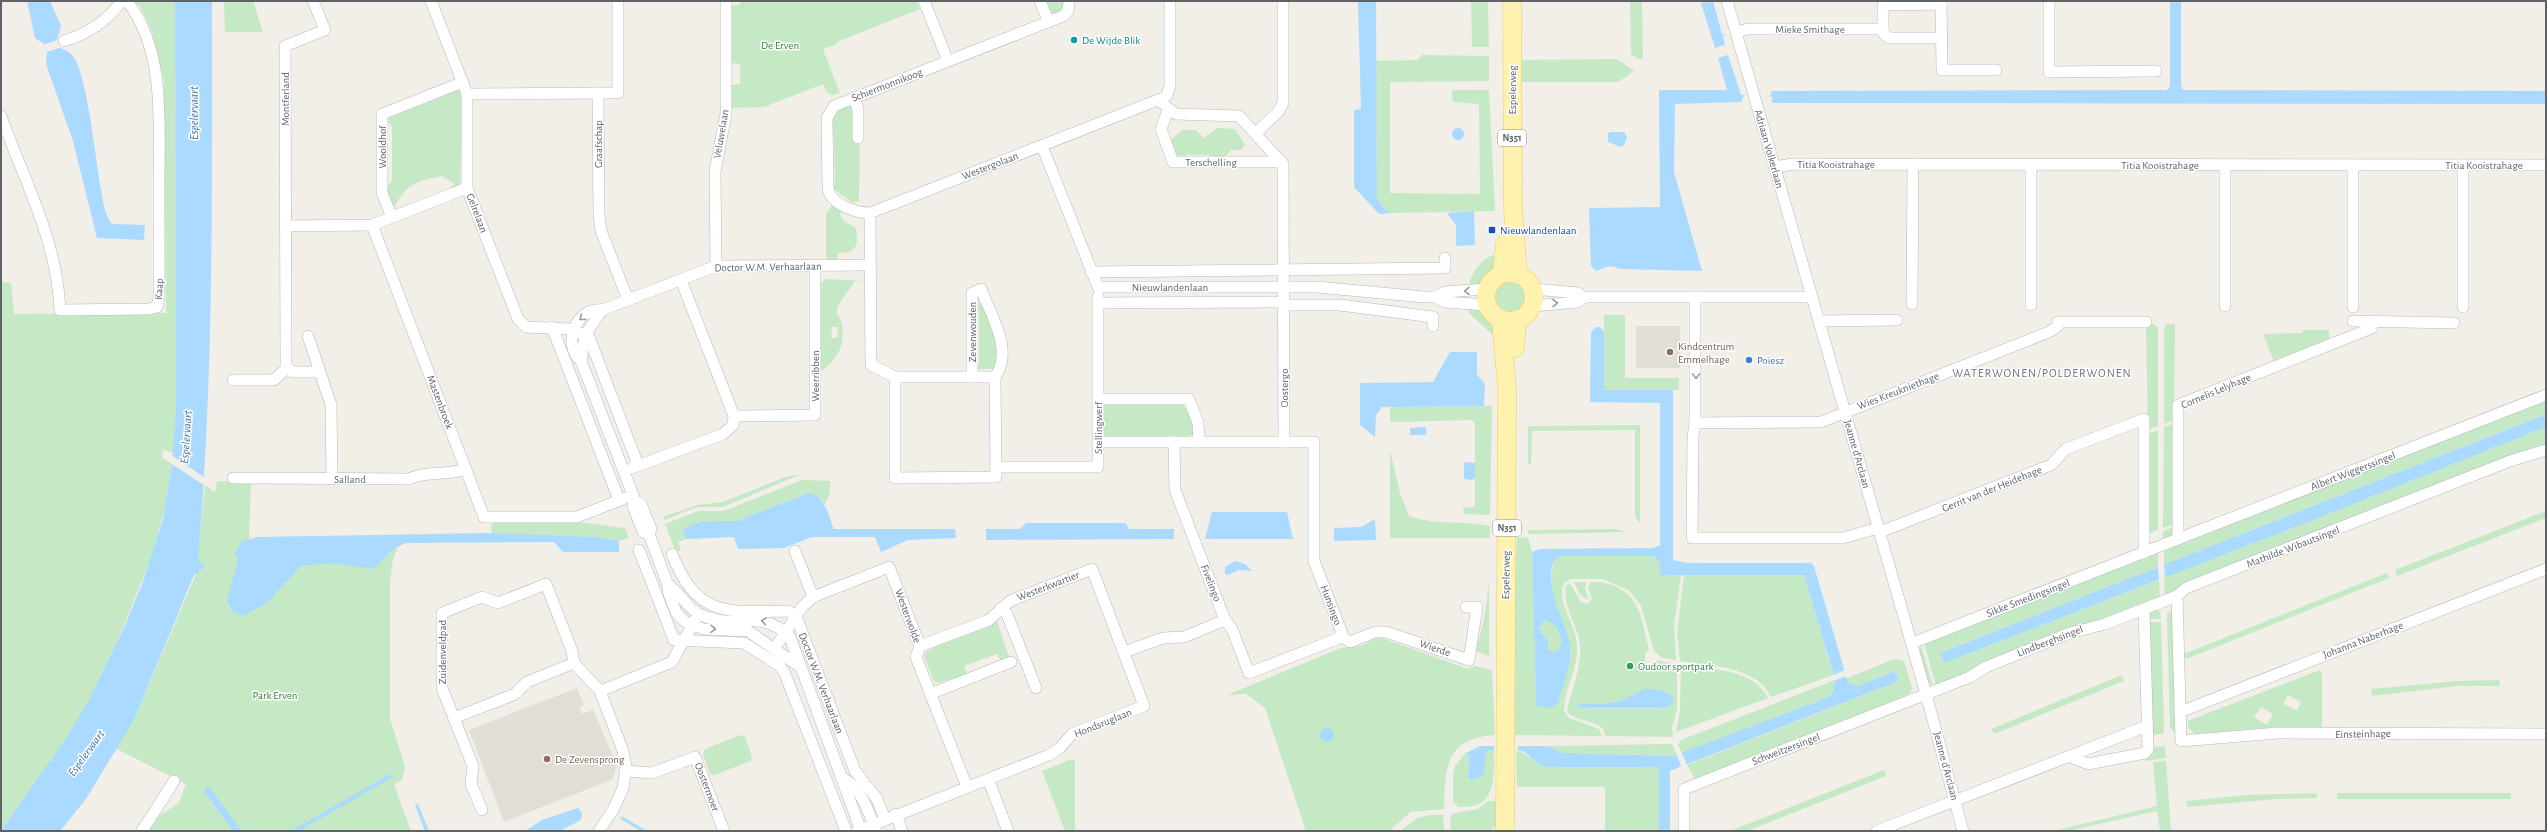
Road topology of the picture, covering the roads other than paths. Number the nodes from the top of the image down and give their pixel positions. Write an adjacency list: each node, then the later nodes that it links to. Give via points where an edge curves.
1 (122, 1): 21 (street, via 96,26 76,38)
2 (127, 1): 31 (street, Kaap, via 136,12 146,36 157,83 160,298 156,307 60,310 57,273 50,243)
3 (313, 1): 47 (street, Montferland, via 324,30 285,46)
4 (431, 1): 25 (street, Gelrelaan)
5 (618, 1): 26 (street, via 618,93)
6 (726, 1): 50 (street, Veluwelaan, via 726,114 715,171)
7 (924, 1): 22 (street)
8 (1040, 1): 17 (street)
9 (1069, 1): 17 (street, Schiermonnikoog, via 1068,13)
10 (1170, 1): 29 (street, Westergolaan, via 1170,88 1167,95)
11 (1283, 1): 32 (street, via 1282,107)
12 (1506, 1): 54 (main road, Espelerweg / N351, via 1507,207)
13 (1512, 1): 54 (main road, Espelerweg / N351, via 1513,209)
14 (1728, 1): 19 (street, Adriaan Volkerlaan)
15 (2049, 1): 24 (street, via 2049,72)
16 (1942, 3): 18 (street, via 1883,5); 20 (street)
17 (1049, 22): 22 (street, Schiermonnikoog)
18 (1883, 29): 19 (street, Mieke Smithage, via 1748,29); 20 (street, via 1883,33 1889,38)
19 (1737, 32): 42 (street, Adriaan Volkerlaan)
20 (1942, 38): 23 (street, via 1942,70)
21 (64, 41)
22 (948, 61): 28 (street, Schiermonnikoog)
23 (1996, 70)
24 (2156, 71)
25 (462, 82): 27 (street, Gelrelaan); 45 (street, Wooldhof, via 382,114 382,193)
26 (598, 93): 27 (street); 63 (street, Graafschap, via 599,220)
27 (467, 94): 43 (street, Gelrelaan)
28 (854, 98): 33 (street, via 858,109); 44 (street, Schiermonnikoog, via 836,104 828,112 828,190 832,197 852,210)
29 (1158, 100): 30 (street); 34 (street, Westergolaan)
30 (1168, 110): 32 (street, via 1179,115 1236,115); 35 (street, Terschelling, via 1161,129 1174,162)
31 (1, 116)
32 (1256, 133): 35 (street)
33 (858, 138)
34 (1042, 146): 44 (street, Westergolaan); 53 (street)
35 (1282, 162): 52 (street)
36 (1912, 164): 37 (street, Titia Kooistrahage); 42 (street, Titia Kooistrahage, via 1785,164); 66 (street)
37 (2031, 164): 38 (street, Titia Kooistrahage); 67 (street)
38 (2225, 165): 39 (street, Titia Kooistrahage); 68 (street)
39 (2353, 165): 40 (street, Titia Kooistrahage); 69 (street)
40 (2463, 165): 41 (street, Titia Kooistrahage); 70 (street)
41 (2546, 166)
42 (1774, 167): 61 (street, Adriaan Volkerlaan)
43 (467, 188): 45 (street); 80 (street, Gelrelaan, via 519,321 526,327)
44 (870, 213): 49 (street)
45 (392, 217): 46 (street)
46 (372, 225): 47 (street); 103 (street, Mastenbroek)
47 (286, 226): 85 (street)
48 (1445, 258): 52 (street, Nieuwlandenlaan, via 1445,268)
49 (870, 265): 51 (street, Doctor W.M. Verhaarlaan); 87 (street, Zevenwouden, via 871,364)
50 (716, 266): 51 (street, Doctor W.M. Verhaarlaan); 55 (street, Doctor W.M. Verhaarlaan)
51 (815, 266): 94 (street, Weerribben, via 815,415)
52 (1284, 270): 53 (street, Nieuwlandenlaan); 57 (street)
53 (1091, 272): 56 (street)
54 (1510, 274): 58 (main road, via 1494,279); 62 (main road, via 1527,280)
55 (680, 280): 63 (street, Doctor W.M. Verhaarlaan); 94 (street)
56 (1098, 287): 57 (street, Nieuwlandenlaan); 64 (street, Stellingwerf)
57 (1284, 287): 58 (street, Nieuwlandenlaan, via 1327,288 1396,296 1435,297 1446,292); 65 (street)
58 (1487, 297): 72 (main road, via 1492,314)
59 (1584, 297): 60 (street); 62 (street, via 1578,293); 62 (street, one-way to 59, via 1578,302)
60 (1696, 297): 61 (street); 95 (street, one-way to 95)
61 (1812, 297): 75 (street, Jeanne d'Arclaan)
62 (1533, 298): 72 (main road, via 1528,314)
63 (628, 300): 71 (street, Doctor W.M. Verhaarlaan)
64 (1098, 302): 65 (street, Nieuwlandenlaan); 92 (street, Stellingwerf)
65 (1284, 304): 79 (street, Nieuwlandenlaan, via 1340,305 1427,316 1433,317); 99 (street, Oostergo)
66 (1912, 304)
67 (2030, 305)
68 (2225, 306)
69 (2353, 307)
70 (2463, 307)
71 (602, 310): 81 (street, Doctor W.M. Verhaarlaan, one-way to 81, via 586,314); 82 (street)
72 (1509, 320): 147 (main road, Espelerweg / N351, via 1512,387)
73 (1897, 320): 75 (street)
74 (2353, 321): 77 (street)
75 (1819, 322): 93 (street, Jeanne d'Arclaan)
76 (2146, 322): 93 (street, Wies Kreukniethage, via 2058,322 2058,326 2049,332)
77 (2372, 322): 78 (street); 110 (street, Cornelis Lelyhage, via 2372,328 2178,405)
78 (2454, 323)
79 (1434, 326)
80 (552, 327): 81 (street, Gelrelaan); 108 (street)
81 (573, 330): 82 (street); 84 (street, Doctor W.M. Verhaarlaan, via 572,345 577,358)
82 (585, 335): 84 (street); 101 (street, via 589,337)
83 (308, 336): 86 (street, via 319,365)
84 (581, 361): 104 (street, Doctor W.M. Verhaarlaan)
85 (287, 368): 86 (street, via 292,372); 90 (street, via 274,380)
86 (319, 372): 106 (street, via 332,409)
87 (894, 377): 88 (street, Zevenwouden); 102 (street, via 895,478 996,477)
88 (972, 377): 89 (street, Zevenwouden); 89 (street, Zevenwouden, via 972,293 982,290 1002,342 1002,368)
89 (995, 377): 102 (street)
90 (233, 380)
91 (2546, 395): 110 (street, Albert Wiggerssingel)
92 (1098, 399): 96 (street, Stellingwerf); 98 (street, via 1189,399 1198,423)
93 (1845, 412): 95 (street, Wies Kreukniethage, via 1820,422); 109 (street, Jeanne d'Arclaan)
94 (738, 416): 101 (street, via 728,432)
95 (1695, 423): 109 (street, Gerrit van der Heidehage, via 1692,538 1843,538)
96 (1098, 442): 97 (street); 102 (street, Stellingwerf, via 1098,467)
97 (1174, 442): 98 (street); 127 (street, Fivelingo, via 1174,490)
98 (1199, 442): 99 (street)
99 (1284, 442): 130 (street, Hunsingo, via 1314,442 1314,561 1342,633)
100 (2546, 450): 119 (street, Mathilde Wibautsingel, via 2510,461 2184,589)
101 (638, 465): 104 (street)
102 (996, 467)
103 (466, 469): 106 (street, Salland, via 452,473 420,474 409,479); 108 (street, Mastenbroek, via 484,517 577,517)
104 (624, 471): 107 (street, Doctor W.M. Verhaarlaan)
105 (233, 478): 106 (street, Salland)
106 (332, 479)
107 (634, 498): 108 (street, Mastenbroek); 118 (street, Doctor W.M. Verhaarlaan, via 633,506 643,532 649,534)
108 (619, 500)
109 (1879, 530): 113 (street, Gerrit van der Heidehage, via 2051,466 2066,449 2144,419); 132 (street, Jeanne d'Arclaan)
110 (2178, 539): 111 (street, Albert Wiggerssingel)
111 (2161, 546): 113 (street, Sikke Smedingsingel)
112 (795, 551): 120 (street)
113 (2144, 553): 132 (street, Sikke Smedingsingel)
114 (639, 554): 131 (street, via 672,636 676,642)
115 (676, 560): 121 (street, via 689,588)
116 (2546, 568): 143 (street, Johanna Naberhage)
117 (1092, 569): 123 (street, Westerkwartier, via 1010,601); 135 (street, Hondsruglaan)
118 (668, 585): 125 (street, Doctor W.M. Verhaarlaan, via 688,607); 128 (street, Doctor W.M. Verhaarlaan, via 676,612)
119 (2177, 596): 124 (street, Lindberghsingel); 143 (street)
120 (813, 597): 126 (street, Westerwolde); 133 (street, Westerwolde, via 889,567)
121 (706, 602): 125 (street); 126 (street, via 728,611 788,611)
122 (1466, 607): 130 (street, Wierde, via 1477,607 1470,660 1386,632 1375,632 1350,642)
123 (1001, 608): 133 (street, Westerkwartier, via 989,620); 139 (street, via 1008,616)
124 (2144, 609): 142 (street, Lindberghsingel, via 2070,633); 145 (street)
125 (699, 614): 128 (street); 129 (street, Doctor W.M. Verhaarlaan, one-way to 125, via 777,625 765,621 720,620)
126 (796, 616): 129 (street, Westerwolde); 157 (street, Doctor W.M. Verhaarlaan, via 855,771 876,796)
127 (1225, 620): 130 (street, Hunsingo, via 1232,629 1249,673); 135 (street, via 1184,637 1164,638)
128 (691, 626): 131 (street); 134 (street, Doctor W.M. Verhaarlaan, one-way to 134, via 710,630 748,631)
129 (785, 632): 134 (street, Westerwolde); 138 (street, Doctor W.M. Verhaarlaan, via 792,640 799,657)
130 (1340, 636)
131 (682, 642): 140 (street, via 676,657 670,663); 163 (street, via 744,643 780,666)
132 (1912, 643): 142 (street, Jeanne d'Arclaan)
133 (920, 646): 141 (street, Westerwolde, via 916,657)
134 (775, 648): 138 (street, Doctor W.M. Verhaarlaan)
135 (1124, 652): 151 (street, Hondsruglaan, via 1144,706 1072,734 1055,752)
136 (1011, 662): 141 (street)
137 (574, 663): 140 (street); 144 (street, via 527,682 515,694); 144 (street, Zuidenveldpad, via 572,651 546,584 498,603 482,598 442,613 442,683)
138 (799, 666): 150 (street, Doctor W.M. Verhaarlaan)
139 (1036, 688)
140 (600, 690): 149 (street, via 623,751)
141 (930, 694): 153 (street, Westerwolde)
142 (1926, 694): 154 (street, Jeanne d'Arclaan); 168 (street, Schweitzersingel, via 1684,789)
143 (2180, 712): 146 (street, Einsteinhage, via 2182,741 2293,733)
144 (456, 723): 155 (street, via 473,766 471,784)
145 (2147, 726): 148 (street); 148 (street, via 2148,749 2145,753 2088,764)
146 (2546, 734)
147 (1509, 755): 166 (main road, Espelerweg / N351); 167 (main road, Espelerweg / N351)
148 (2068, 756): 154 (street)
149 (625, 771): 161 (street, via 619,799); 162 (street, Oostermoer, via 652,774 695,757)
150 (843, 778): 158 (street, Doctor W.M. Verhaarlaan, via 863,801); 159 (street, Doctor W.M. Verhaarlaan)
151 (988, 779): 153 (street, Hondsruglaan); 165 (street)
152 (174, 781): 160 (street)
153 (967, 787): 156 (street, Hondsruglaan)
154 (1955, 800): 169 (street); 170 (street, Jeanne d'Arclaan)
155 (482, 810)
156 (896, 814): 157 (street, Hondsruglaan); 164 (street)
157 (885, 818): 158 (street, Doctor W.M. Verhaarlaan)
158 (874, 827): 159 (street, Doctor W.M. Verhaarlaan)
159 (859, 830)
160 (142, 831)
161 (599, 831)
162 (724, 831)
163 (846, 831)
164 (902, 831)
165 (1008, 831)
166 (1505, 831)
167 (1515, 831)
168 (1684, 831)
169 (1878, 831)
170 (1963, 831)

